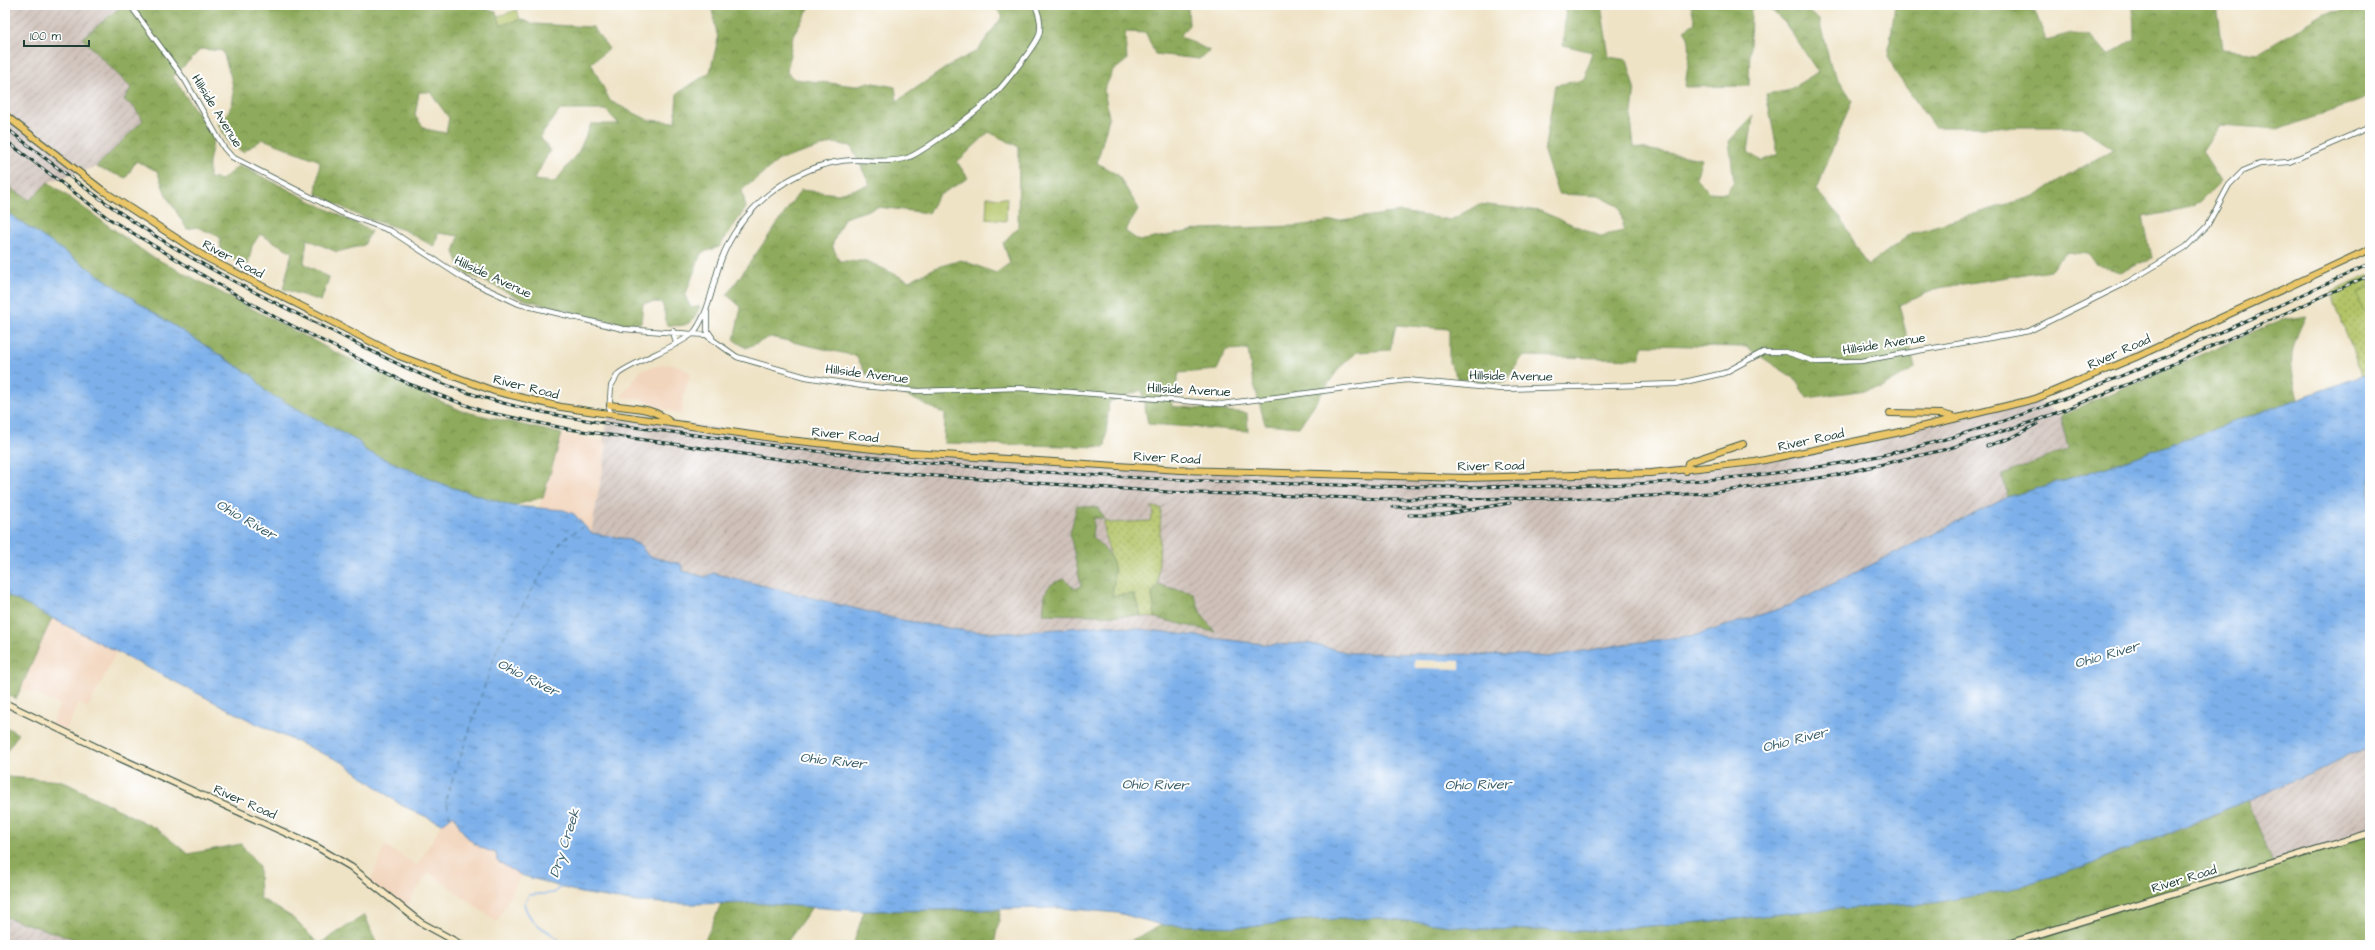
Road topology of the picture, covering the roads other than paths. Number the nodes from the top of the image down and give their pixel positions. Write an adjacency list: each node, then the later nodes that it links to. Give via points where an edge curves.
1 (130, 5): 7 (street, Hillside Avenue, via 185,80 224,148 238,161 346,215 395,233 463,278 519,304 623,329)
2 (1035, 5): 6 (street, via 1040,29 1030,50 989,99 917,154 895,160 854,160 823,166 790,180 760,202 737,230 725,251)
3 (5, 115): 12 (main road, River Road, via 102,190 173,238 244,278 376,345 431,369 509,395 561,407)
4 (2370, 127): 9 (street, Hillside Avenue, via 2289,162 2260,164 2243,171 2229,185 2207,226 2186,247 2128,282 2029,331 1861,361 1816,362 1786,352 1771,351 1724,373 1676,384 1501,389 1407,380 1236,403 1210,404 1018,388 918,391 862,386 806,377 747,361 730,353)
5 (2370, 249): 14 (main road, River Road, via 2087,378 2035,399)
6 (708, 309): 8 (street); 9 (street, via 706,323)
7 (673, 331): 8 (street, Hillside Avenue); 10 (street)
8 (694, 333): 9 (street, Hillside Avenue); 10 (street)
9 (712, 337)
10 (676, 343): 11 (street, via 618,374 611,386)
11 (610, 405): 12 (street); 15 (main road, via 651,411 661,414)
12 (609, 413): 15 (main road, River Road)
13 (1890, 413): 14 (main road, via 1942,414)
14 (1959, 418): 17 (main road, River Road, via 1770,459)
15 (671, 423): 17 (main road, River Road, via 778,439 897,451 1180,470 1466,478)
16 (1744, 444): 17 (main road, via 1692,461)
17 (1686, 471)
18 (5, 703): 20 (main road, River Road, via 316,847 351,867 420,922)
19 (2370, 833): 21 (main road, River Road)
20 (462, 945)
21 (2004, 945)

